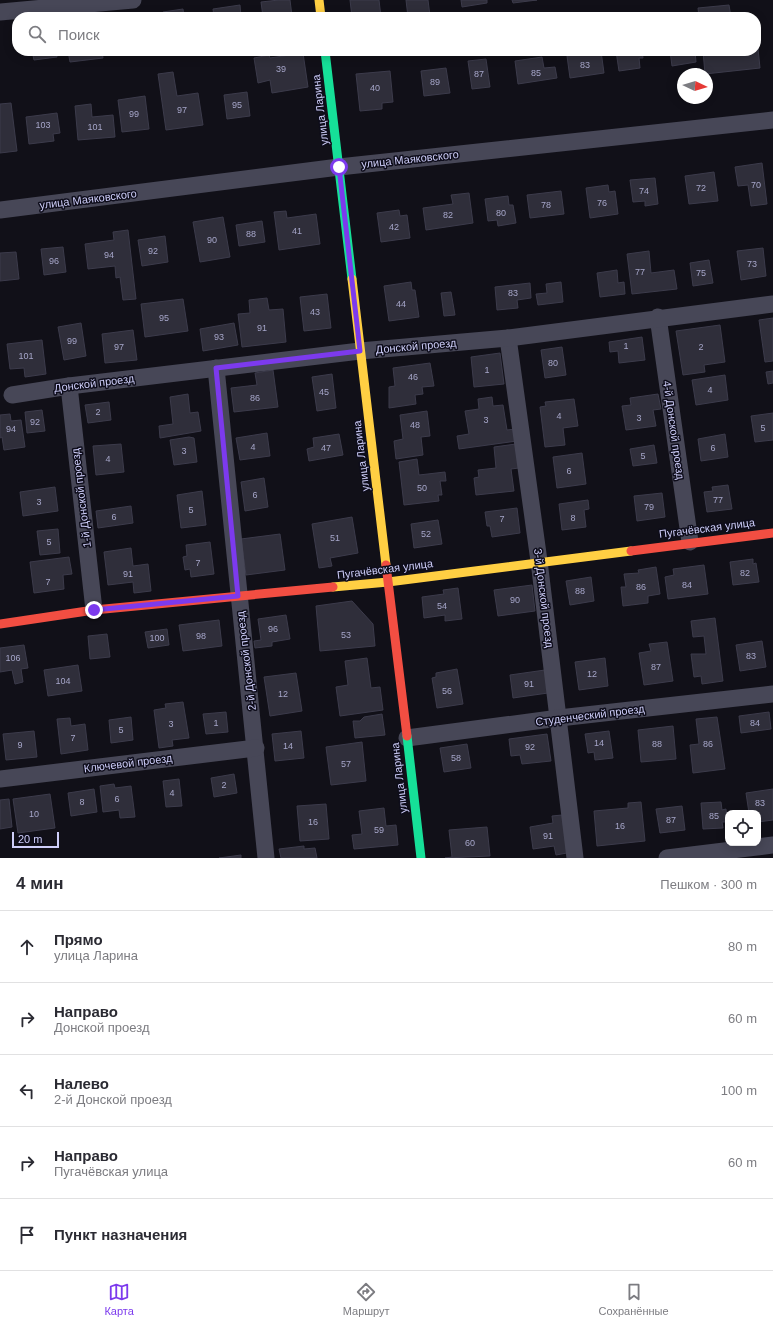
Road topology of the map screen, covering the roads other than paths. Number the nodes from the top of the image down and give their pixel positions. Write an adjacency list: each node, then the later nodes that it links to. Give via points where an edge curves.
1 (133, 0): 3 (street)
2 (319, 0): 4 (street)
3 (9, 8)
4 (320, 12)
5 (326, 56): 7 (street, улица Ларина)
6 (773, 120): 7 (street, улица Маяковского)
7 (339, 167): 8 (street, улица Маяковского); 12 (street, улица Ларина)
8 (0, 210)
9 (773, 304): 10 (street, Донской проезд)
10 (658, 317): 11 (street, Донской проезд); 17 (street, 4-й Донской проезд)
11 (508, 338): 12 (street, Донской проезд); 18 (street, 3-й Донской проезд)
12 (360, 351): 13 (street, Донской проезд); 19 (street, улица Ларина)
13 (216, 368): 14 (street, Донской проезд); 20 (street, 2-й Донской проезд)
14 (68, 386): 15 (street, Донской проезд); 21 (street, 1-й Донской проезд)
15 (12, 395)
16 (773, 533): 17 (street, Пугачёвская улица)
17 (690, 542): 18 (street, Пугачёвская улица)
18 (539, 561): 19 (street, Пугачёвская улица); 24 (street, 3-й Донской проезд)
19 (388, 582): 20 (street, Пугачёвская улица); 25 (street, улица Ларина)
20 (238, 596): 21 (street, Пугачёвская улица); 26 (street, 2-й Донской проезд)
21 (94, 610): 22 (street, Пугачёвская улица)
22 (0, 624)
23 (773, 694): 24 (street, Студенческий проезд)
24 (559, 718): 25 (street, Студенческий проезд); 31 (street, 3-й Донской проезд)
25 (406, 738): 30 (street, улица Ларина)
26 (256, 748): 27 (street, Ключевой проезд); 29 (street, 2-й Донской проезд)
27 (0, 778)
28 (773, 845): 32 (street)
29 (266, 858)
30 (421, 858)
31 (575, 858)
32 (667, 858)

